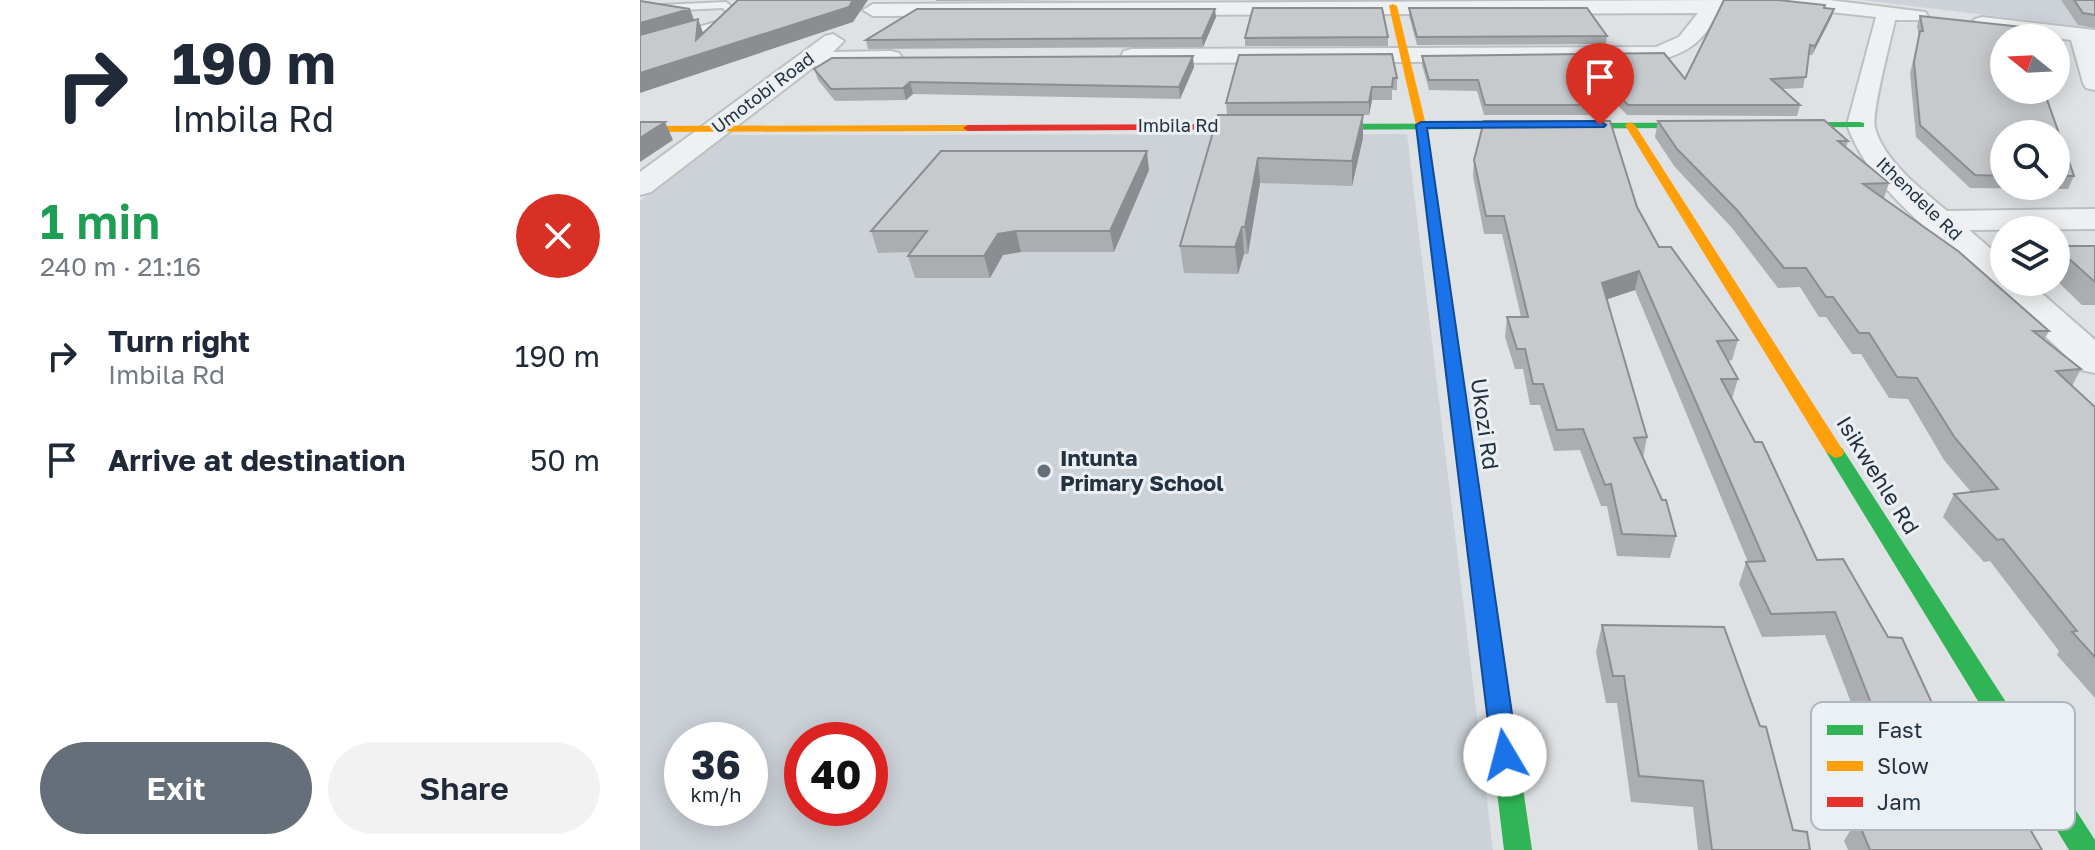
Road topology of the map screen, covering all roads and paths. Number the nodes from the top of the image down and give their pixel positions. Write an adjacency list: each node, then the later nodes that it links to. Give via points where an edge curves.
1 (1776, 0): 10 (street)
2 (1623, 2): 4 (street); 8 (street)
3 (727, 3): 9 (lane); 14 (lane, via 734,14 731,19)
4 (1713, 3): 15 (street, via 1687,44 1676,51)
5 (1032, 4): 6 (street); 7 (street)
6 (1187, 4): 8 (street)
7 (879, 5): 18 (street, Umotobi Road)
8 (1393, 6): 15 (street, Ukozi Rd)
9 (640, 9)
10 (1887, 12): 11 (street); 22 (street)
11 (1932, 18)
12 (1962, 21): 13 (street)
13 (2088, 35): 19 (street)
14 (640, 48)
15 (1405, 55): 16 (street); 20 (street, Ukozi Rd)
16 (1108, 57)
17 (920, 58): 18 (street)
18 (810, 59): 23 (street, Umotobi Road)
19 (2095, 83)
20 (1421, 125): 21 (street, Imbila Rd); 23 (street, Imbila Rd); 33 (street, Ukozi Rd)
21 (1630, 125): 22 (street, Imbila Rd); 31 (street, Isikwehle Rd)
22 (1860, 125): 27 (street, Ithendele Rd, via 1862,138 1881,165)
23 (716, 128): 24 (street, Imbila Rd); 25 (street, Umotobi Road)
24 (640, 129)
25 (640, 186)
26 (2095, 219): 27 (street)
27 (1940, 221): 28 (street, Ithendele Rd)
28 (1990, 266)
29 (2024, 296): 30 (street, Ithendele Rd)
30 (2095, 361)
31 (1992, 702)
32 (2072, 830): 34 (street, Isikwehle Rd)
33 (1518, 850)
34 (2085, 850)

